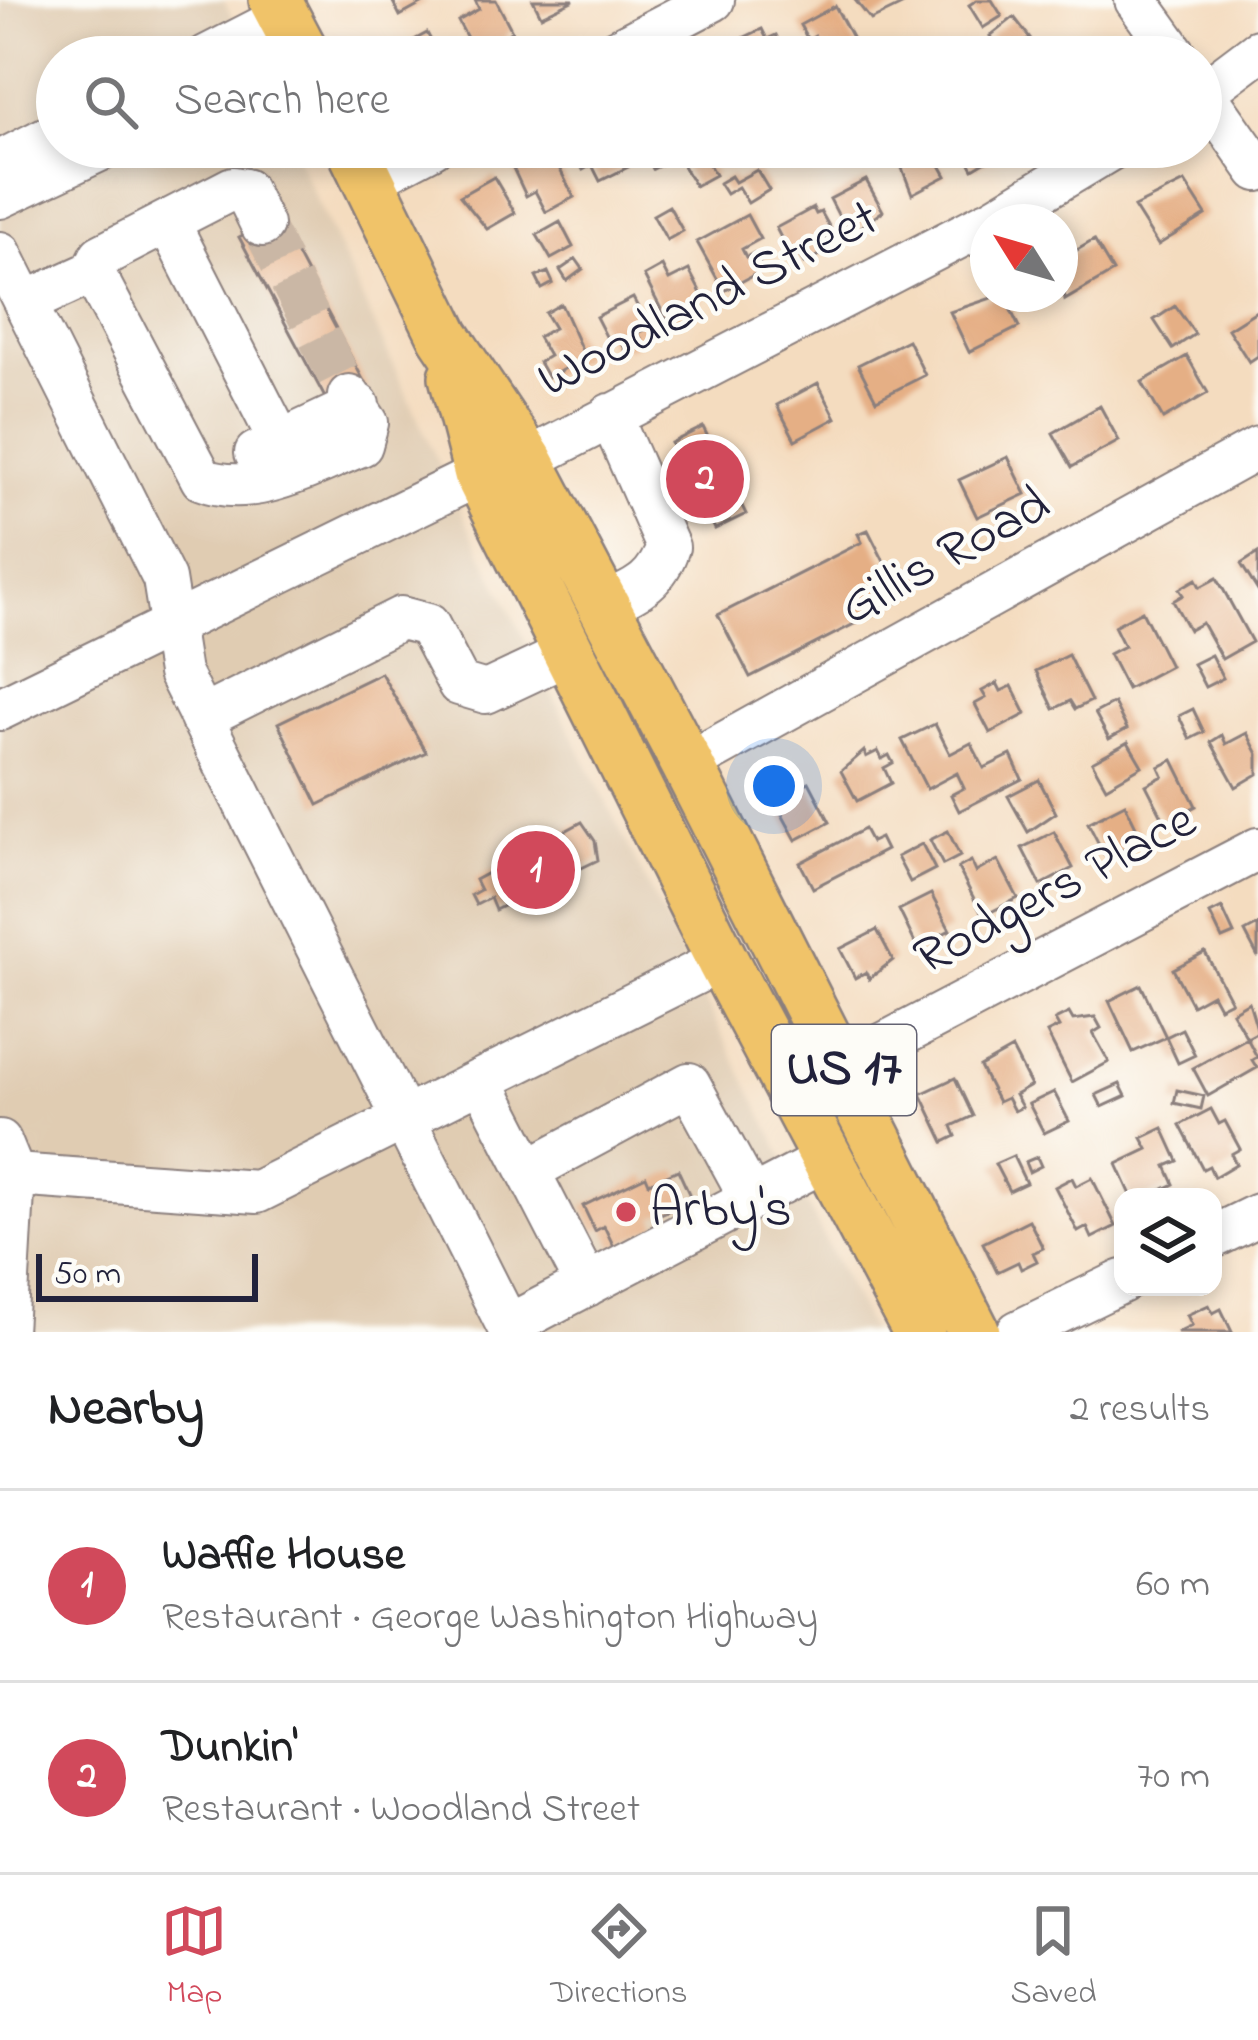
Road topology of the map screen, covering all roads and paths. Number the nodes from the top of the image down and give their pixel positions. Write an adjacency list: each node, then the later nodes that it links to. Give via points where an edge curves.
1 (713, 0): 3 (street)
2 (1136, 0): 4 (street)
3 (644, 36)
4 (1163, 36)
5 (1258, 51): 6 (street)
6 (1222, 77)
7 (1222, 120): 13 (street)
8 (36, 144): 9 (street)
9 (0, 163)
10 (61, 168): 14 (street)
11 (362, 168): 25 (main road, US 17)
12 (1079, 168): 15 (street, Woodland Street)
13 (1258, 170)
14 (0, 197)
15 (1018, 204)
16 (169, 224): 17 (street, via 233,188 244,190); 20 (street, via 101,256); 23 (street)
17 (262, 225)
18 (970, 231): 22 (street, Woodland Street)
19 (0, 253): 21 (street)
20 (93, 272): 21 (street); 26 (street)
21 (25, 303): 28 (street, via 164,579)
22 (610, 415): 25 (street, Woodland Street); 27 (street, via 668,548 646,586)
23 (280, 441): 26 (street); 26 (street, via 354,400 368,434 362,445 270,482 226,489)
24 (1258, 448): 32 (street, Gillis Road)
25 (504, 467): 27 (main road, US 17); 28 (street, Woodland Street); 29 (main road, US 17)
26 (202, 478)
27 (604, 605): 32 (main road, US 17)
28 (172, 626): 30 (street, Woodland Street); 31 (street, via 179,673)
29 (569, 653): 31 (street, via 486,692 459,684 428,625 401,618); 34 (main road, US 17)
30 (0, 709)
31 (201, 718): 37 (street)
32 (687, 764): 35 (main road, US 17)
33 (1258, 849): 35 (street, Rodgers Place)
34 (722, 960): 36 (street); 39 (main road, US 17)
35 (842, 1066): 49 (main road, US 17)
36 (482, 1081): 37 (street); 40 (street)
37 (404, 1120): 38 (street, via 257,1192); 46 (street)
38 (7, 1158): 47 (street)
39 (827, 1159): 41 (street); 48 (main road, US 17)
40 (531, 1169): 41 (street, via 689,1084); 44 (street)
41 (750, 1196): 44 (street)
42 (1258, 1215): 43 (street)
43 (1222, 1233)
44 (587, 1285): 46 (street)
45 (1114, 1285): 50 (street)
46 (509, 1329)
47 (5, 1332)
48 (919, 1332)
49 (974, 1332)
50 (1018, 1332)

